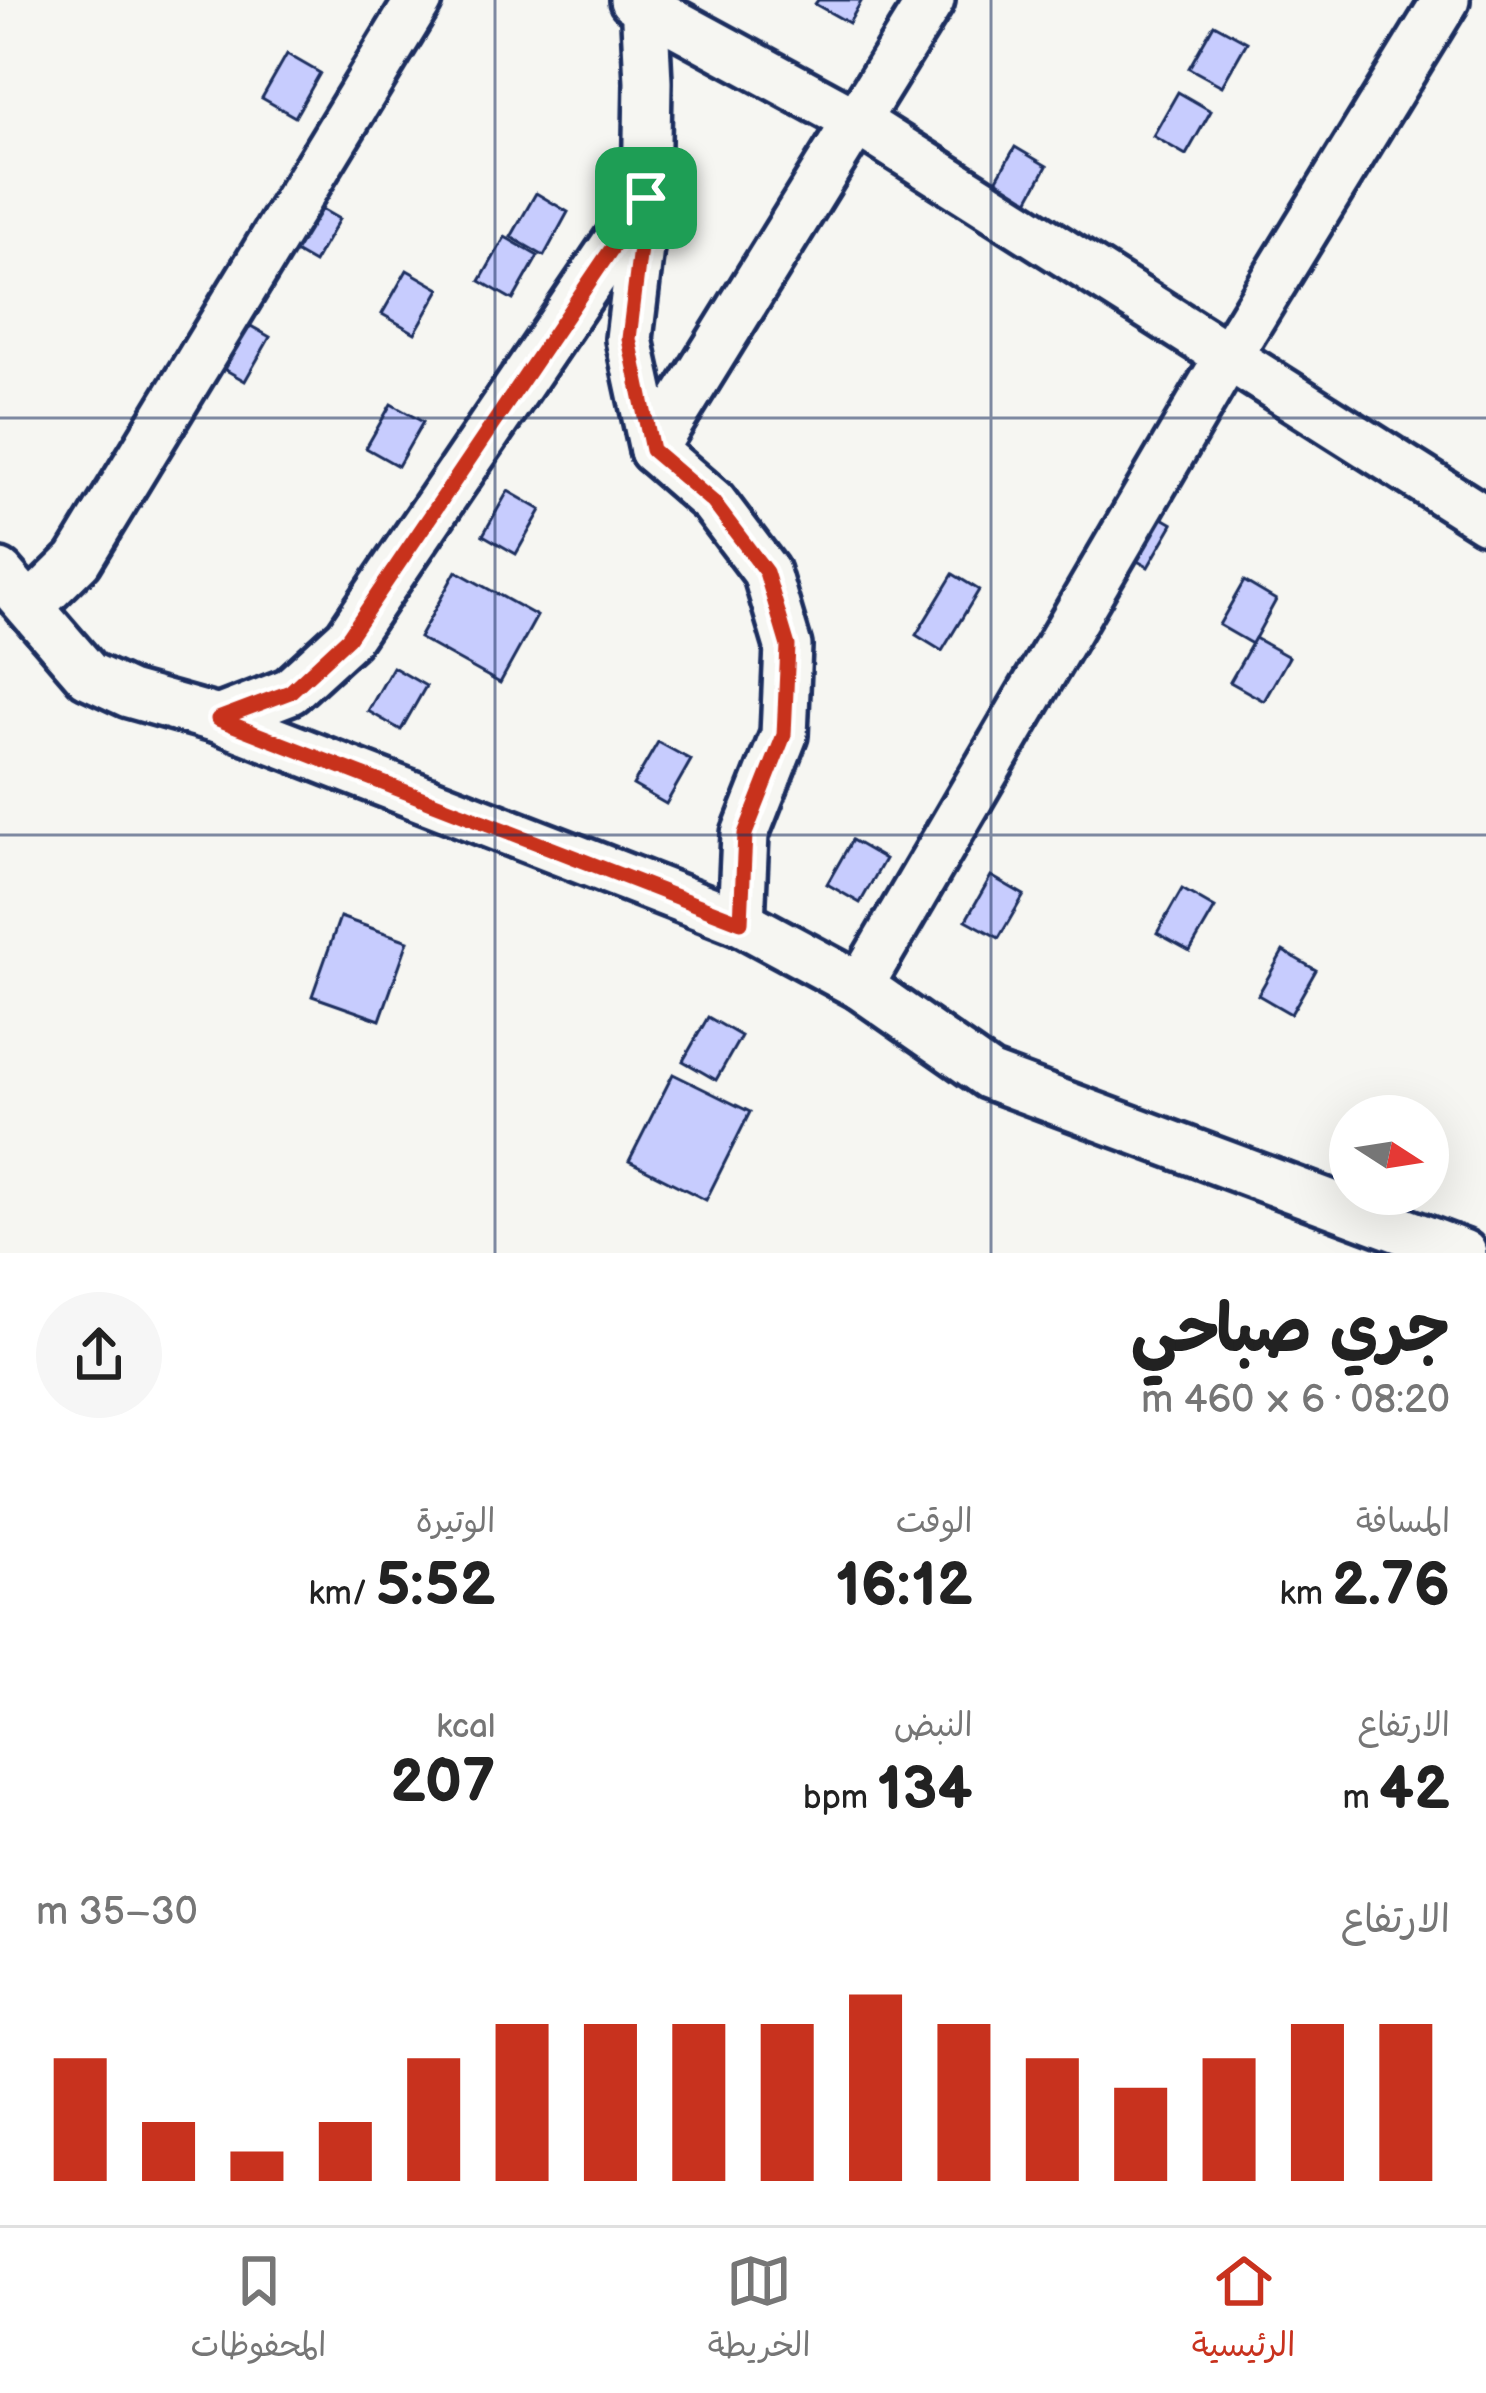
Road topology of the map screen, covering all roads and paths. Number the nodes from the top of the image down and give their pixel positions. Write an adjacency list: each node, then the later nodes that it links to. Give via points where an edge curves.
1 (419, 0): 11 (street, via 78,560)
2 (931, 0): 5 (street)
3 (1446, 0): 7 (street)
4 (640, 2): 5 (street); 6 (street)
5 (856, 121): 7 (street); 8 (street)
6 (646, 198): 8 (street, via 629,339); 12 (street, via 348,638 290,692)
7 (1228, 356): 9 (street); 14 (street)
8 (652, 450): 13 (street, via 713,502 766,572 788,646 784,735 745,834)
9 (1486, 520)
10 (0, 573): 11 (street)
11 (30, 607): 12 (street, via 88,675)
12 (218, 719): 13 (street)
13 (741, 922): 14 (street)
14 (860, 986): 15 (street, via 989,1076)
15 (1463, 1253)

